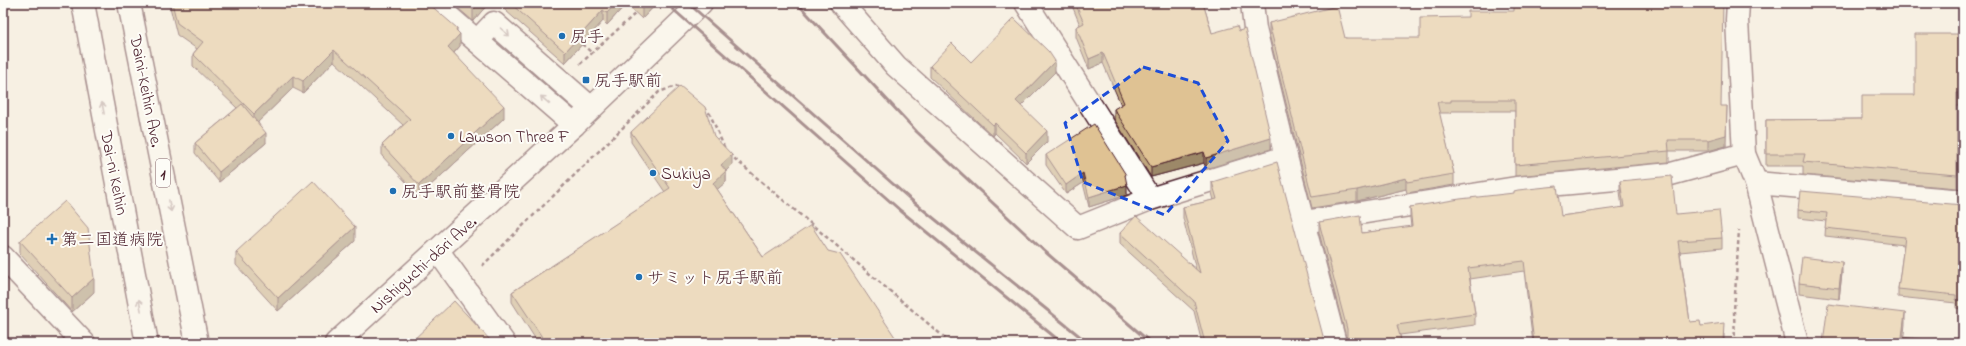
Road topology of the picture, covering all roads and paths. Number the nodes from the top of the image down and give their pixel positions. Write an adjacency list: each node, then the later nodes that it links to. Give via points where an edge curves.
1 (83, 3): 29 (main road, Dai-ni Keihin, one-way to 1)
2 (129, 3): 30 (main road, Daini-Keihin Ave. / 1, one-way to 30)
3 (433, 3): 10 (main road)
4 (701, 3): 16 (main road, Nishiguchi-dōri Ave.)
5 (841, 3): 21 (main road, via 896,66 1078,228)
6 (1026, 3): 21 (main road)
7 (1252, 3): 19 (main road, via 1255,29)
8 (1738, 3): 18 (main road)
9 (641, 8): 12 (path)
10 (477, 41): 16 (main road, one-way to 16, via 494,23); 17 (main road, one-way to 10)
11 (582, 44): 12 (path)
12 (592, 53): 13 (path)
13 (578, 66)
14 (682, 90): 27 (path, via 676,86 659,92)
15 (699, 104): 33 (path, via 710,114 726,151)
16 (591, 108): 17 (main road, Nishiguchi-dōri Ave.)
17 (574, 125): 25 (main road, Nishiguchi-dōri Ave.)
18 (1744, 154): 20 (main road); 23 (main road, via 1671,174 1516,188)
19 (1286, 157): 21 (main road); 23 (main road)
20 (1756, 183): 22 (main road); 36 (main road)
21 (1150, 199)
22 (1963, 201)
23 (1304, 222): 34 (main road)
24 (1740, 225): 35 (path, via 1734,311)
25 (438, 251): 31 (main road, Nishiguchi-dōri Ave.); 32 (main road)
26 (3, 256): 28 (main road)
27 (480, 268)
28 (84, 343)
29 (147, 343)
30 (197, 343)
31 (336, 343)
32 (504, 343)
33 (952, 343)
34 (1335, 343)
35 (1735, 343)
36 (1797, 343)

